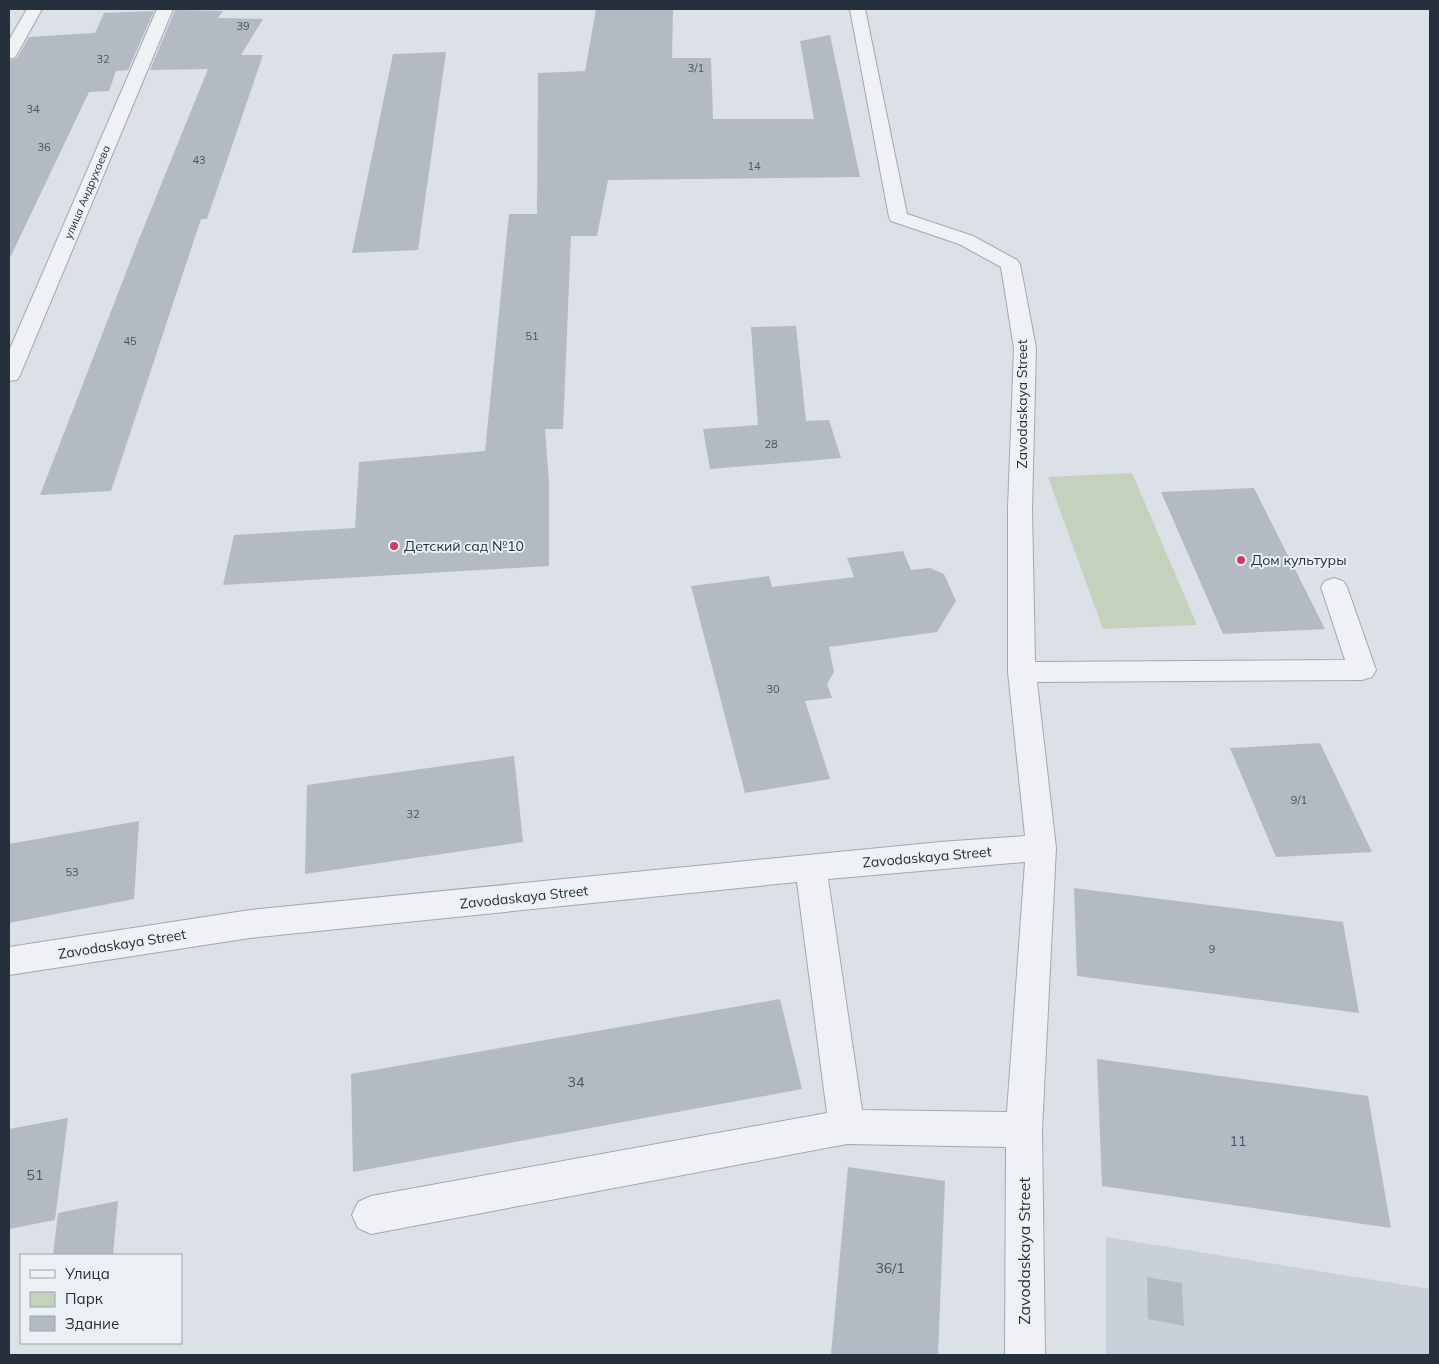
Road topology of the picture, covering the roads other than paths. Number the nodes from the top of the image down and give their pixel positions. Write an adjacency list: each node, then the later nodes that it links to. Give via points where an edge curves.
1 (34, 9): 4 (street)
2 (165, 9): 5 (street, улица Андрухаева)
3 (857, 9): 7 (street, Zavodaskaya Street, via 898,217 966,240 1010,264 1025,348 1020,508)
4 (9, 54)
5 (9, 375)
6 (1334, 587): 7 (street, via 1362,670)
7 (1022, 672): 8 (street, Zavodaskaya Street)
8 (1041, 848): 9 (street, Zavodaskaya Street); 12 (street, Zavodaskaya Street)
9 (811, 868): 10 (street, Zavodaskaya Street, via 250,924); 11 (street)
10 (9, 961)
11 (847, 1127): 12 (street); 13 (street)
12 (1024, 1130): 14 (street, Zavodaskaya Street)
13 (371, 1215)
14 (1025, 1355)

